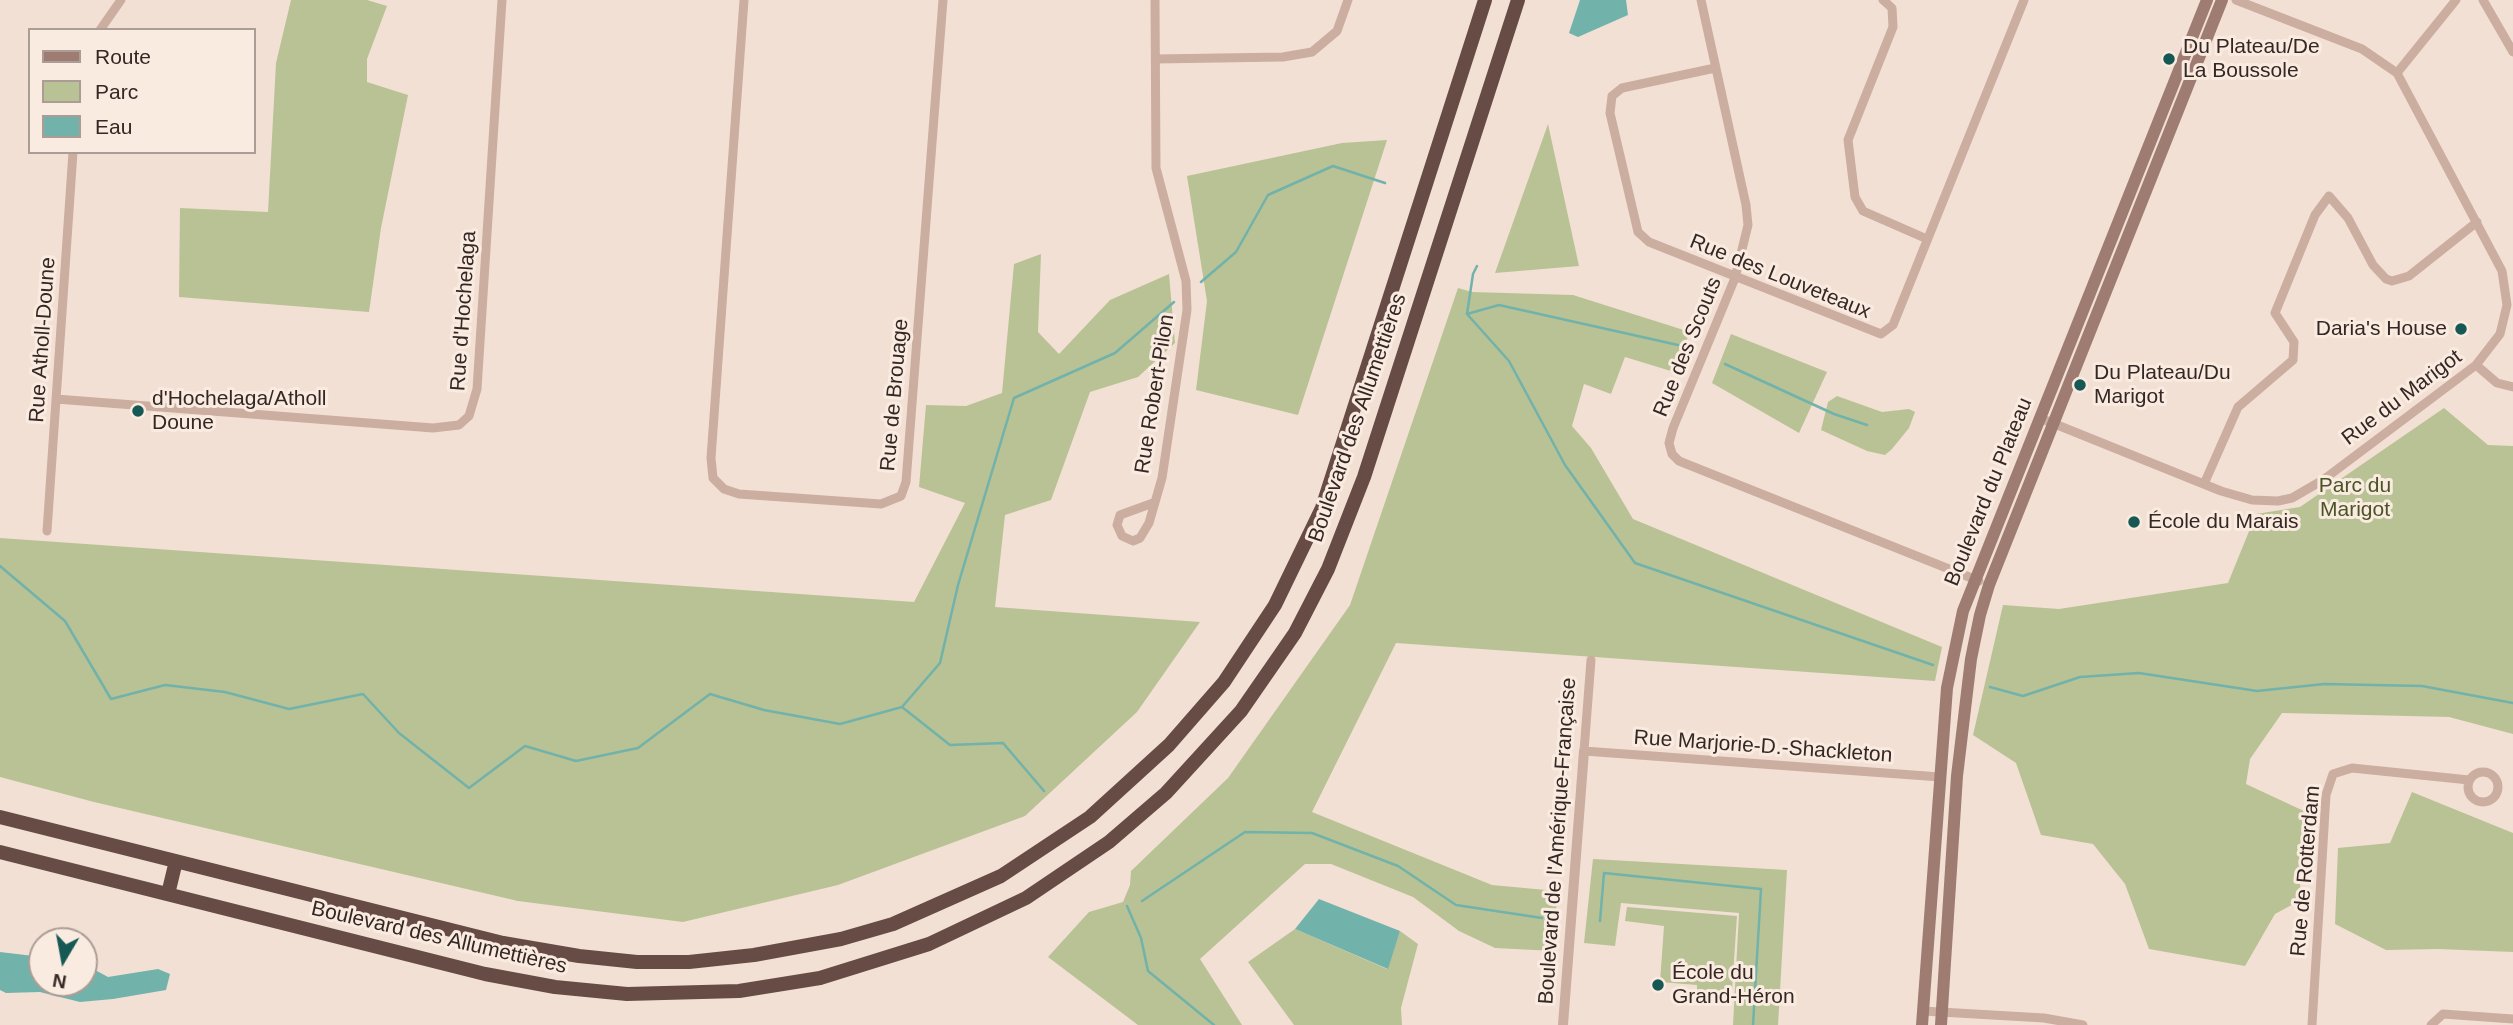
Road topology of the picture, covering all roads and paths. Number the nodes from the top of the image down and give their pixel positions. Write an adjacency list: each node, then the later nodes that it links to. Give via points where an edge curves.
1 (121, 0): 17 (street)
2 (502, 0): 28 (street, Rue d'Hochelaga, via 477,389 469,416 458,425 433,428)
3 (744, 0): 4 (street, Rue de Brouage, via 713,478 724,489 739,494 881,504 901,496 906,482)
4 (943, 0)
5 (1155, 0): 19 (street, Rue Robert-Pilon)
6 (1348, 0): 19 (street, via 1338,31 1312,52 1283,57)
7 (1485, 0): 42 (highway, Boulevard des Allumettières, via 1322,508 1289,580 1245,654 1188,724 1117,794 1046,848 970,891 868,931 774,953 666,962 608,960 503,943)
8 (1518, 0): 43 (highway, Boulevard des Allumettières, via 1364,477 1328,569 1277,661 1222,735 1131,825 1068,873 976,923 876,963 793,984 666,995 529,983)
9 (1701, 0): 20 (street, Rue des Scouts)
10 (1883, 0): 24 (street, via 1891,4 1894,20 1848,140 1851,170 1863,211)
11 (2024, 0): 24 (street, Rue des Louveteaux)
12 (2207, 0): 29 (main road, Boulevard du Plateau)
13 (2222, 0): 30 (main road, Boulevard du Plateau)
14 (2236, 0): 21 (street, Rue du Marigot, via 2361,50)
15 (2456, 0): 21 (street)
16 (2483, 0): 18 (street)
17 (101, 28)
18 (2513, 52)
19 (1156, 59): 32 (street, Rue Robert-Pilon, via 1156,168 1183,267 1187,300 1162,478)
20 (1715, 68): 25 (street, Rue des Scouts, via 1748,215); 25 (street, Rue des Louveteaux, via 1622,88 1612,96 1610,113 1640,236)
21 (2397, 73): 23 (street, Rue du Marigot)
22 (74, 154): 28 (street, Rue Atholl-Doune)
23 (2477, 222): 26 (street, Rue du Marigot, via 2502,271 2507,305 2500,334); 31 (street, via 2409,276 2392,281 2373,265 2348,218 2329,196 2315,215 2275,313 2294,342 2293,360 2238,407)
24 (1927, 239): 25 (street, Rue des Louveteaux, via 1893,325 1881,334)
25 (1735, 278): 34 (street, Rue des Scouts, via 1674,428 1672,454 1679,461)
26 (2476, 365): 27 (street, via 2497,383); 31 (street, Rue du Marigot, via 2323,480 2292,498 2252,500)
27 (2513, 387)
28 (56, 399): 33 (street, Rue Atholl-Doune)
29 (2039, 418): 30 (street, Rue du Marigot); 34 (main road, Boulevard du Plateau)
30 (2054, 424): 31 (street, Rue du Marigot); 35 (main road, Boulevard du Plateau)
31 (2204, 484)
32 (1153, 502): 32 (street, Rue Robert-Pilon, via 1120,514 1117,525 1122,536 1133,541 1140,538)
33 (47, 531)
34 (1973, 580): 35 (street, Rue des Scouts); 38 (main road, Boulevard du Plateau, via 1947,688)
35 (1989, 585): 45 (main road, Boulevard du Plateau, via 1966,693)
36 (1591, 660): 37 (street, Boulevard de l'Amérique-Française)
37 (1584, 751): 38 (street, Rue Marjorie-D.-Shackleton); 47 (street, Boulevard de l'Amérique-Française)
38 (1940, 777): 44 (main road, Boulevard du Plateau)
39 (2469, 780): 50 (street, Rue de Rotterdam, via 2352,768 2340,770 2328,783)
40 (0, 817): 42 (highway, Boulevard des Allumettières)
41 (0, 852): 43 (highway, Boulevard des Allumettières)
42 (176, 861): 43 (highway)
43 (167, 894)
44 (1923, 1011): 45 (street); 48 (main road, Boulevard du Plateau)
45 (1942, 1018): 49 (street, via 2045,1018)
46 (2513, 1019): 51 (street, via 2443,1014)
47 (1563, 1025)
48 (1922, 1025)
49 (2083, 1025)
50 (2312, 1025)
51 (2431, 1025)

